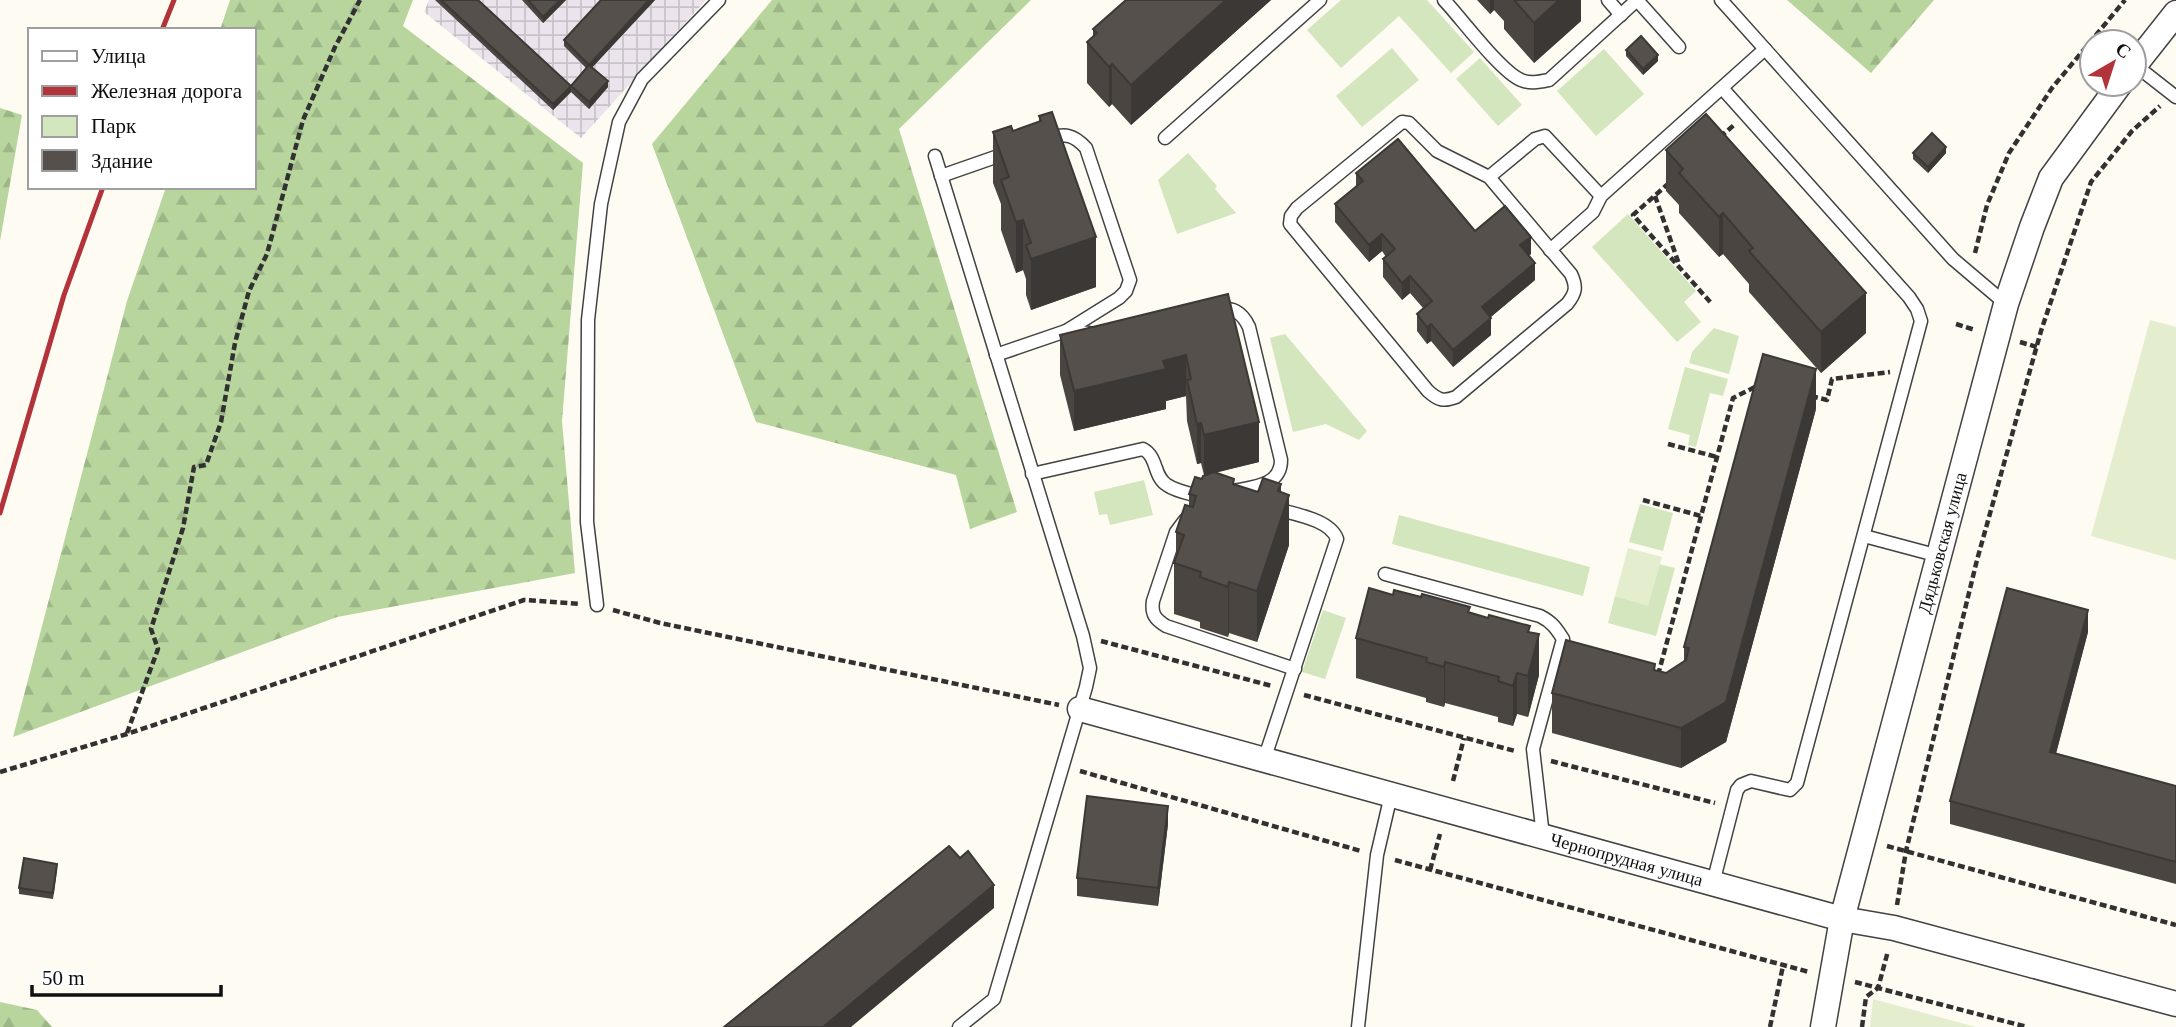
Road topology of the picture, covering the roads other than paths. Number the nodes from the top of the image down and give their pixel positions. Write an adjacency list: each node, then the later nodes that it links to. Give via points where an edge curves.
1 (719, 0): 35 (lane, via 642,79 619,122 601,204 587,320 587,522)
2 (1320, 0): 16 (lane)
3 (1444, 0): 8 (lane, via 1508,71 1534,83 1549,80)
4 (1608, 0): 8 (lane)
5 (1637, 0): 8 (lane); 9 (lane)
6 (1721, 0): 11 (lane)
7 (2176, 13): 10 (street)
8 (1621, 15)
9 (1679, 47)
10 (2148, 48)
11 (1765, 49): 13 (lane); 24 (lane, via 1953,260)
12 (2148, 76): 14 (lane)
13 (1722, 88): 22 (lane); 32 (lane, via 1917,309 1921,321)
14 (2174, 96)
15 (2110, 98): 24 (street, Дядьковская улица, via 2051,178)
16 (1165, 138)
17 (1032, 145): 26 (lane, via 1068,134 1086,148 1130,280 1119,298)
18 (1019, 149): 20 (lane)
19 (935, 156): 20 (lane)
20 (941, 176): 28 (lane)
21 (1489, 177): 22 (lane, via 1545,136); 23 (lane); 23 (lane, via 1437,151 1409,123 1402,122 1297,208 1290,224 1428,391 1446,401 1574,296 1571,274)
22 (1601, 196): 23 (lane, via 1593,212)
23 (1550, 250)
24 (2006, 304): 33 (street, Дядьковская улица)
25 (1207, 312): 29 (lane, via 1232,309 1244,316 1249,327 1282,460 1275,478 1206,498 1166,485 1150,452 1143,449)
26 (1066, 331): 27 (lane); 28 (lane)
27 (1107, 336)
28 (996, 355): 29 (lane)
29 (1032, 474): 37 (lane, via 1090,668)
30 (1259, 503): 36 (lane, via 1326,526 1337,539)
31 (1194, 516): 36 (lane, via 1176,532 1153,601 1156,620)
32 (1864, 536): 33 (lane); 41 (lane, via 1797,783 1790,790 1751,781 1741,785)
33 (1938, 556): 42 (street, Дядьковская улица)
34 (1384, 574): 40 (lane, via 1540,616 1569,641 1533,749)
35 (597, 605)
36 (1295, 669): 38 (lane)
37 (1080, 709): 38 (street, Чернопрудная улица); 44 (lane, via 994,999)
38 (1264, 760): 39 (street, Чернопрудная улица)
39 (1391, 795): 40 (street, Чернопрудная улица); 45 (lane, via 1377,855)
40 (1543, 836): 41 (street, Чернопрудная улица)
41 (1713, 883): 42 (street, Чернопрудная улица)
42 (1842, 919): 43 (street, Чернопрудная улица, via 1894,928); 46 (street, Дядьковская улица)
43 (2176, 1004)
44 (959, 1027)
45 (1358, 1027)
46 (1823, 1027)

